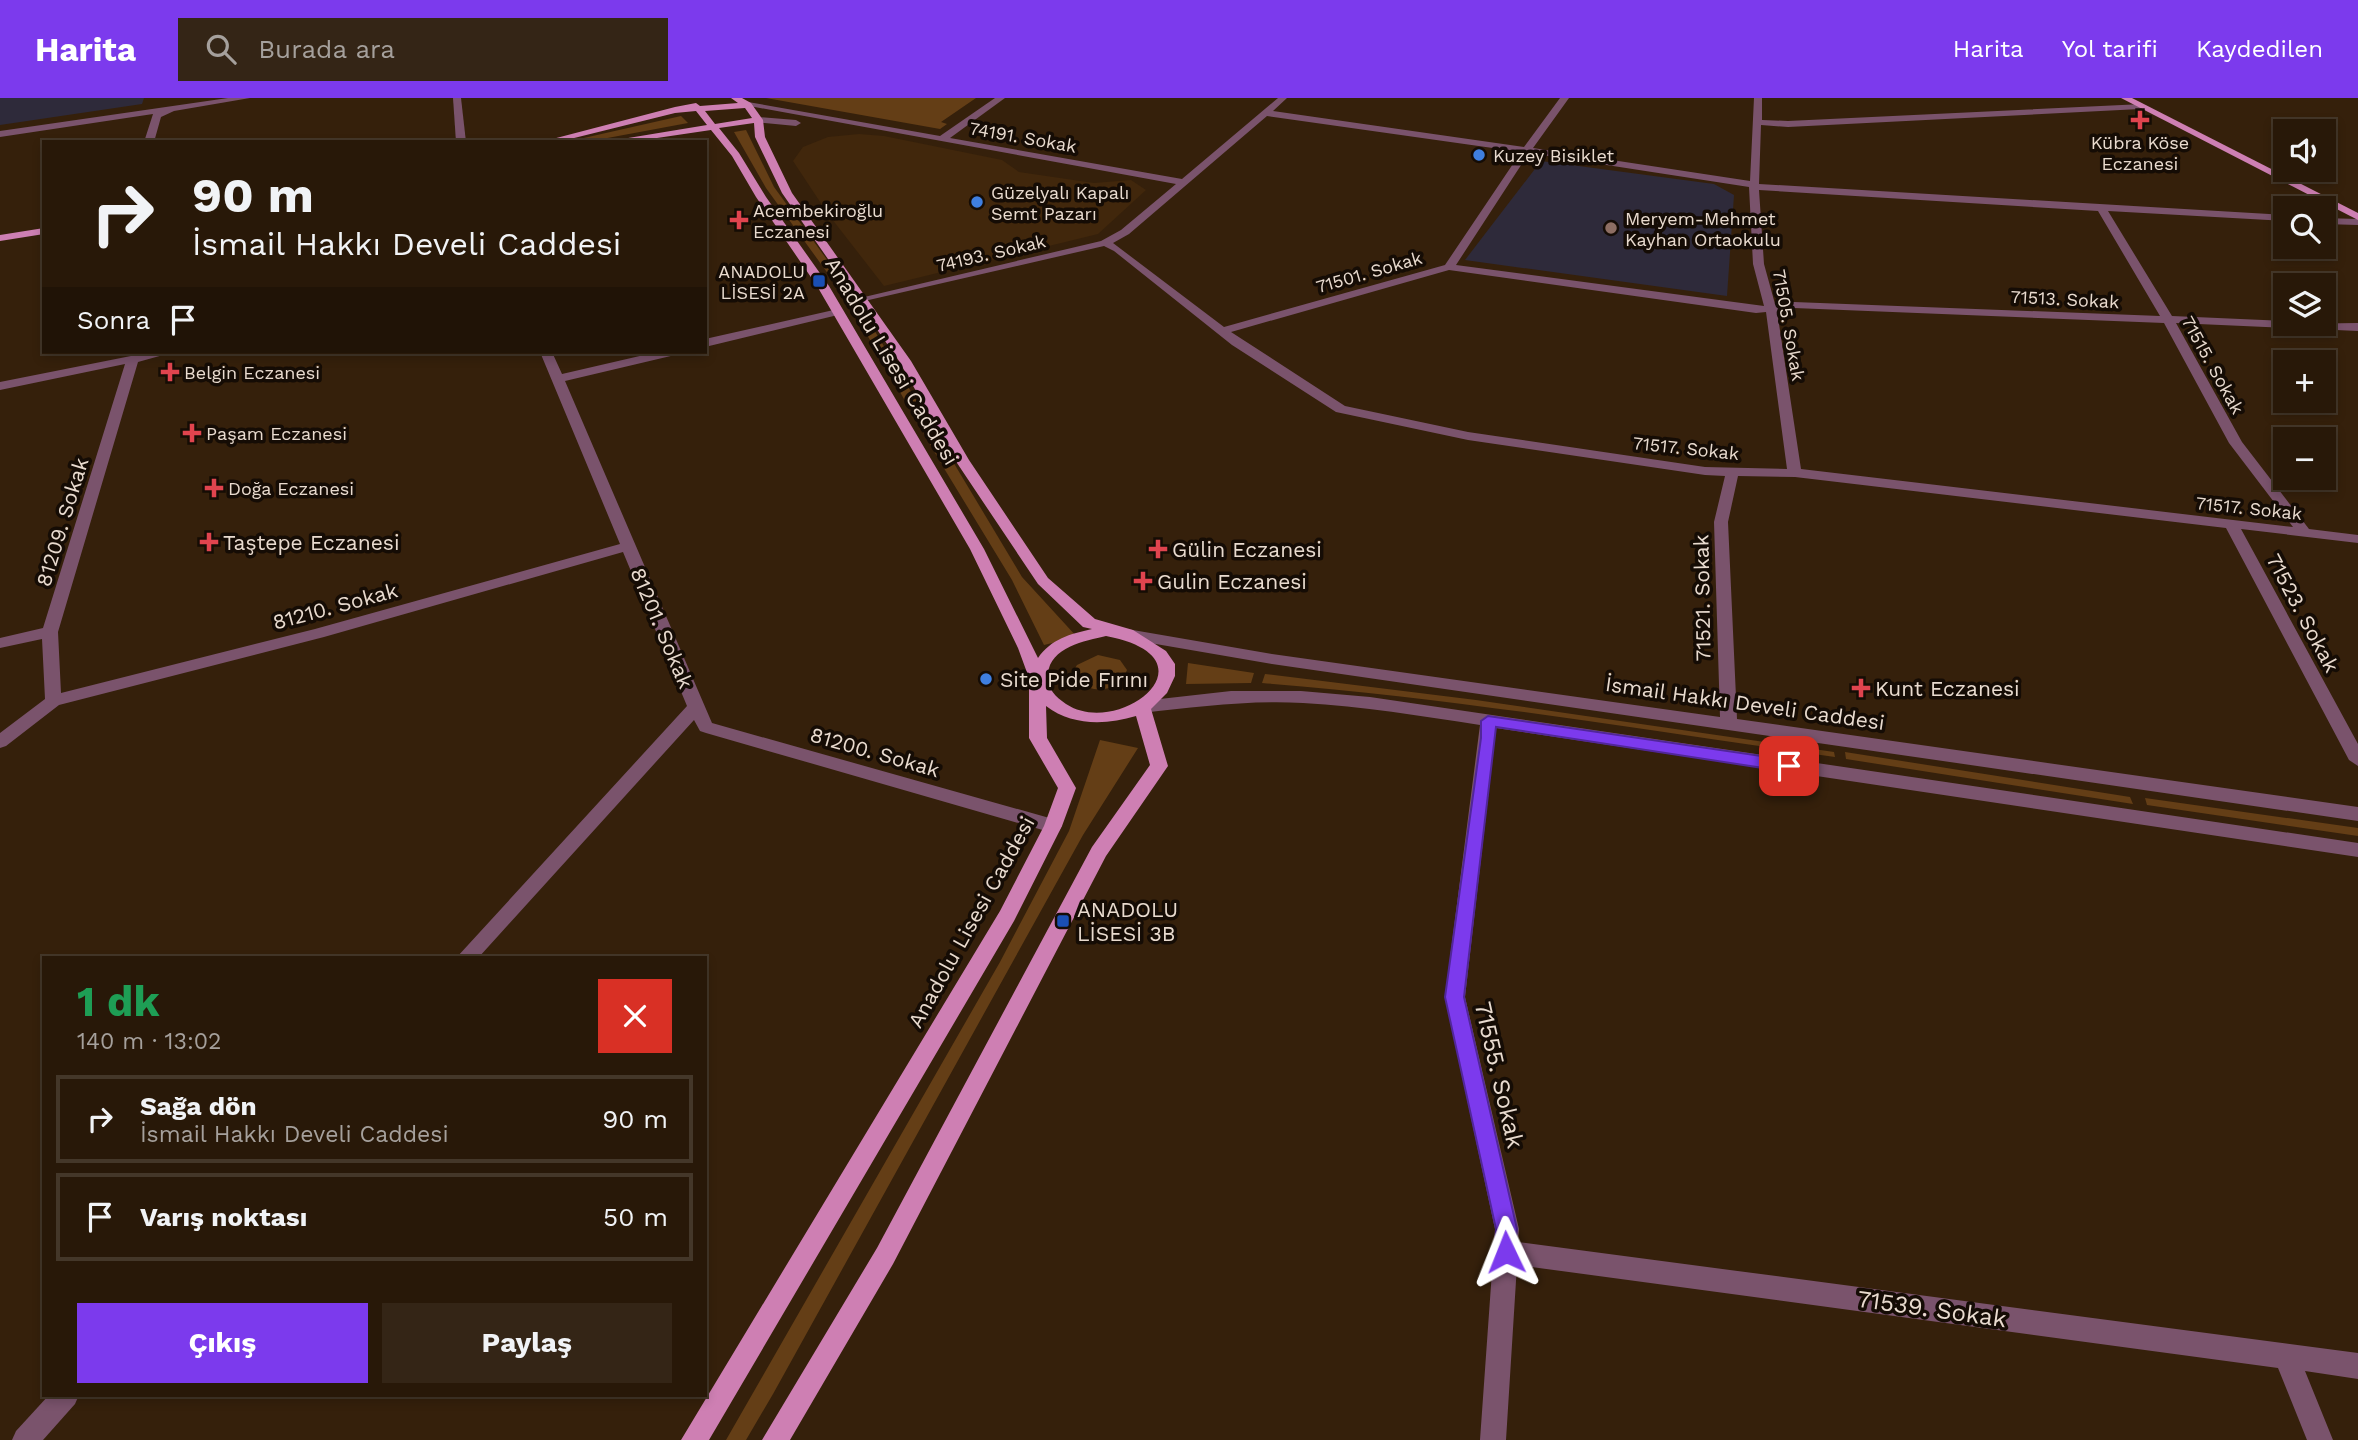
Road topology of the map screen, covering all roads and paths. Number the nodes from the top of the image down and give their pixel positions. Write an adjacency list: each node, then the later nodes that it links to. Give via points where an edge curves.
1 (246, 98): 11 (street)
2 (457, 98): 22 (street)
3 (735, 98): 12 (main road)
4 (1002, 98): 20 (street)
5 (1283, 98): 14 (street, 74193. Sokak)
6 (1565, 98): 26 (street, 71501. Sokak)
7 (1758, 98): 16 (street, 71505. Sokak)
8 (2125, 98): 13 (main road)
9 (2149, 98): 25 (main road)
10 (696, 102): 12 (main road); 17 (main road, Anadolu Lisesi Caddesi); 23 (main road)
11 (174, 103): 19 (street); 21 (street, via 157,116)
12 (748, 105): 15 (main road, Anadolu Lisesi Caddesi); 18 (street)
13 (2140, 106): 16 (street); 33 (main road)
14 (1266, 113): 26 (street); 27 (street, 74193. Sokak)
15 (758, 120): 17 (main road); 18 (street); 41 (main road, Anadolu Lisesi Caddesi, via 760,137 788,193)
16 (1757, 122): 29 (street, 71505. Sokak)
17 (714, 125): 24 (main road); 43 (main road, Anadolu Lisesi Caddesi)
18 (855, 126): 20 (street, 74191. Sokak)
19 (0, 134)
20 (942, 139): 27 (street, 74191. Sokak)
21 (150, 140)
22 (461, 140)
23 (554, 140)
24 (621, 140)
25 (2241, 145)
26 (1528, 151): 29 (street); 40 (street, 71501. Sokak)
27 (1184, 182): 38 (street, 74193. Sokak, via 1125,232)
28 (2314, 182): 30 (main road)
29 (1754, 185): 31 (street); 42 (street, 71505. Sokak, via 1764,296)
30 (2358, 205)
31 (2102, 209): 32 (street); 44 (street, 71515. Sokak)
32 (2273, 218)
33 (2358, 219): 34 (street)
34 (2336, 220)
35 (42, 231): 36 (main road)
36 (0, 238)
37 (42, 242): 39 (main road)
38 (1105, 243): 41 (street, 74193. Sokak); 46 (street, 71517. Sokak)
39 (0, 250)
40 (1449, 267): 42 (street, 71513. Sokak, via 1756,310); 46 (street, 71501. Sokak)
41 (864, 300): 63 (main road, Anadolu Lisesi Caddesi, via 1043,581 1089,624)
42 (1770, 308): 44 (street, 71513. Sokak, via 1794,304); 57 (street, 71505. Sokak)
43 (838, 312): 47 (street); 65 (main road, Anadolu Lisesi Caddesi, via 977,549)
44 (2169, 321): 45 (street, 71513. Sokak); 59 (street, 71515. Sokak, via 2236,443)
45 (2358, 327)
46 (1223, 331): 56 (street, 71517. Sokak, via 1341,409 1468,436)
47 (707, 343)
48 (95, 354): 53 (street)
49 (156, 354): 52 (street)
50 (547, 354): 54 (street, 81201. Sokak)
51 (663, 354): 54 (street)
52 (133, 358): 53 (street); 62 (street, 81209. Sokak)
53 (94, 366): 55 (street)
54 (558, 379): 61 (street, 81201. Sokak)
55 (0, 386)
56 (1732, 473): 57 (street, 71517. Sokak); 70 (street, 71521. Sokak, via 1721,522)
57 (1795, 473): 58 (street, 71517. Sokak)
58 (2231, 524): 59 (street, 71517. Sokak); 72 (street, 71523. Sokak)
59 (2304, 532): 60 (street, 71517. Sokak)
60 (2358, 539)
61 (626, 546): 66 (street, 81210. Sokak, via 318,633); 67 (street, 81201. Sokak)
62 (50, 632): 64 (street); 66 (street, 81209. Sokak)
63 (1127, 634): 65 (main road, via 1085,633 1065,640 1049,650); 68 (main road, via 1152,646 1166,666 1166,681 1158,695); 70 (street, İsmail Hakkı Develi Caddesi, via 1272,659)
64 (0, 643)
65 (1037, 678): 68 (main road, via 1042,691 1067,711 1105,717); 74 (main road, Anadolu Lisesi Caddesi, via 1038,738 1067,788)
66 (53, 701): 71 (street)
67 (696, 707): 74 (street, 81200. Sokak, via 706,727); 76 (street, 81201. Sokak)
68 (1142, 707): 69 (street, via 1231,697 1301,697); 83 (main road, via 1159,766 1099,852 885,1256)
69 (1488, 721): 75 (street); 77 (street, 71555. Sokak, via 1455,997 1507,1229)
70 (1729, 723): 73 (street, İsmail Hakkı Develi Caddesi)
71 (0, 742)
72 (2358, 760)
73 (2358, 814)
74 (1053, 826): 82 (main road, Anadolu Lisesi Caddesi, via 1007,916)
75 (2358, 850)
76 (468, 956)
77 (1506, 1252): 78 (street, 71539. Sokak); 84 (street, 71555. Sokak)
78 (2286, 1356): 79 (street, 71539. Sokak); 85 (street)
79 (2358, 1366)
80 (64, 1397): 81 (street)
81 (25, 1440)
82 (694, 1440)
83 (775, 1440)
84 (1493, 1440)
85 (2320, 1440)

